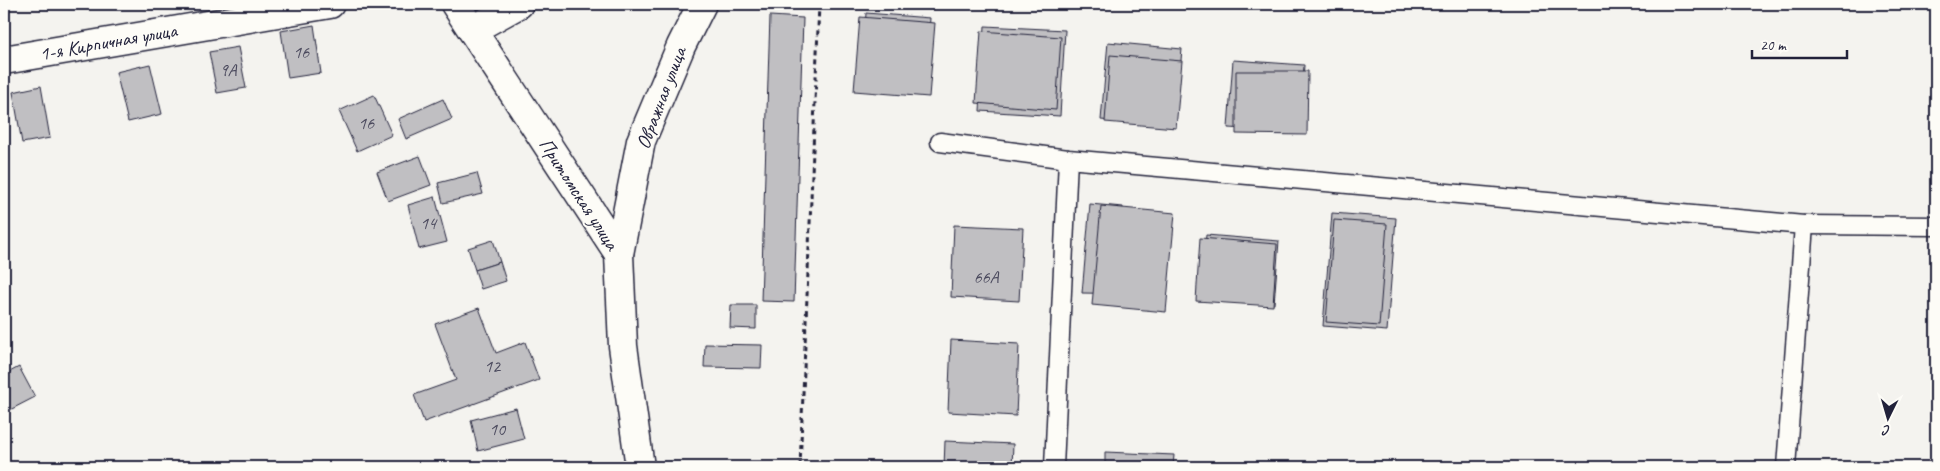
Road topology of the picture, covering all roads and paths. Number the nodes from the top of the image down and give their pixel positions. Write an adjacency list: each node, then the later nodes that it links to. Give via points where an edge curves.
1 (330, 4): 7 (street, 1-я Кирпичная улица)
2 (455, 4): 6 (street, Притомская улица)
3 (519, 4): 6 (street)
4 (702, 4): 12 (street, Овражная улица, via 641,141)
5 (819, 4): 14 (path)
6 (472, 30): 12 (street, Притомская улица)
7 (4, 60)
8 (940, 142): 9 (lane)
9 (1068, 159): 10 (lane); 15 (lane)
10 (1804, 225): 11 (lane); 16 (lane)
11 (1936, 226)
12 (619, 254): 13 (street, Притомская улица, via 623,346)
13 (640, 467)
14 (800, 467)
15 (1054, 467)
16 (1786, 467)

